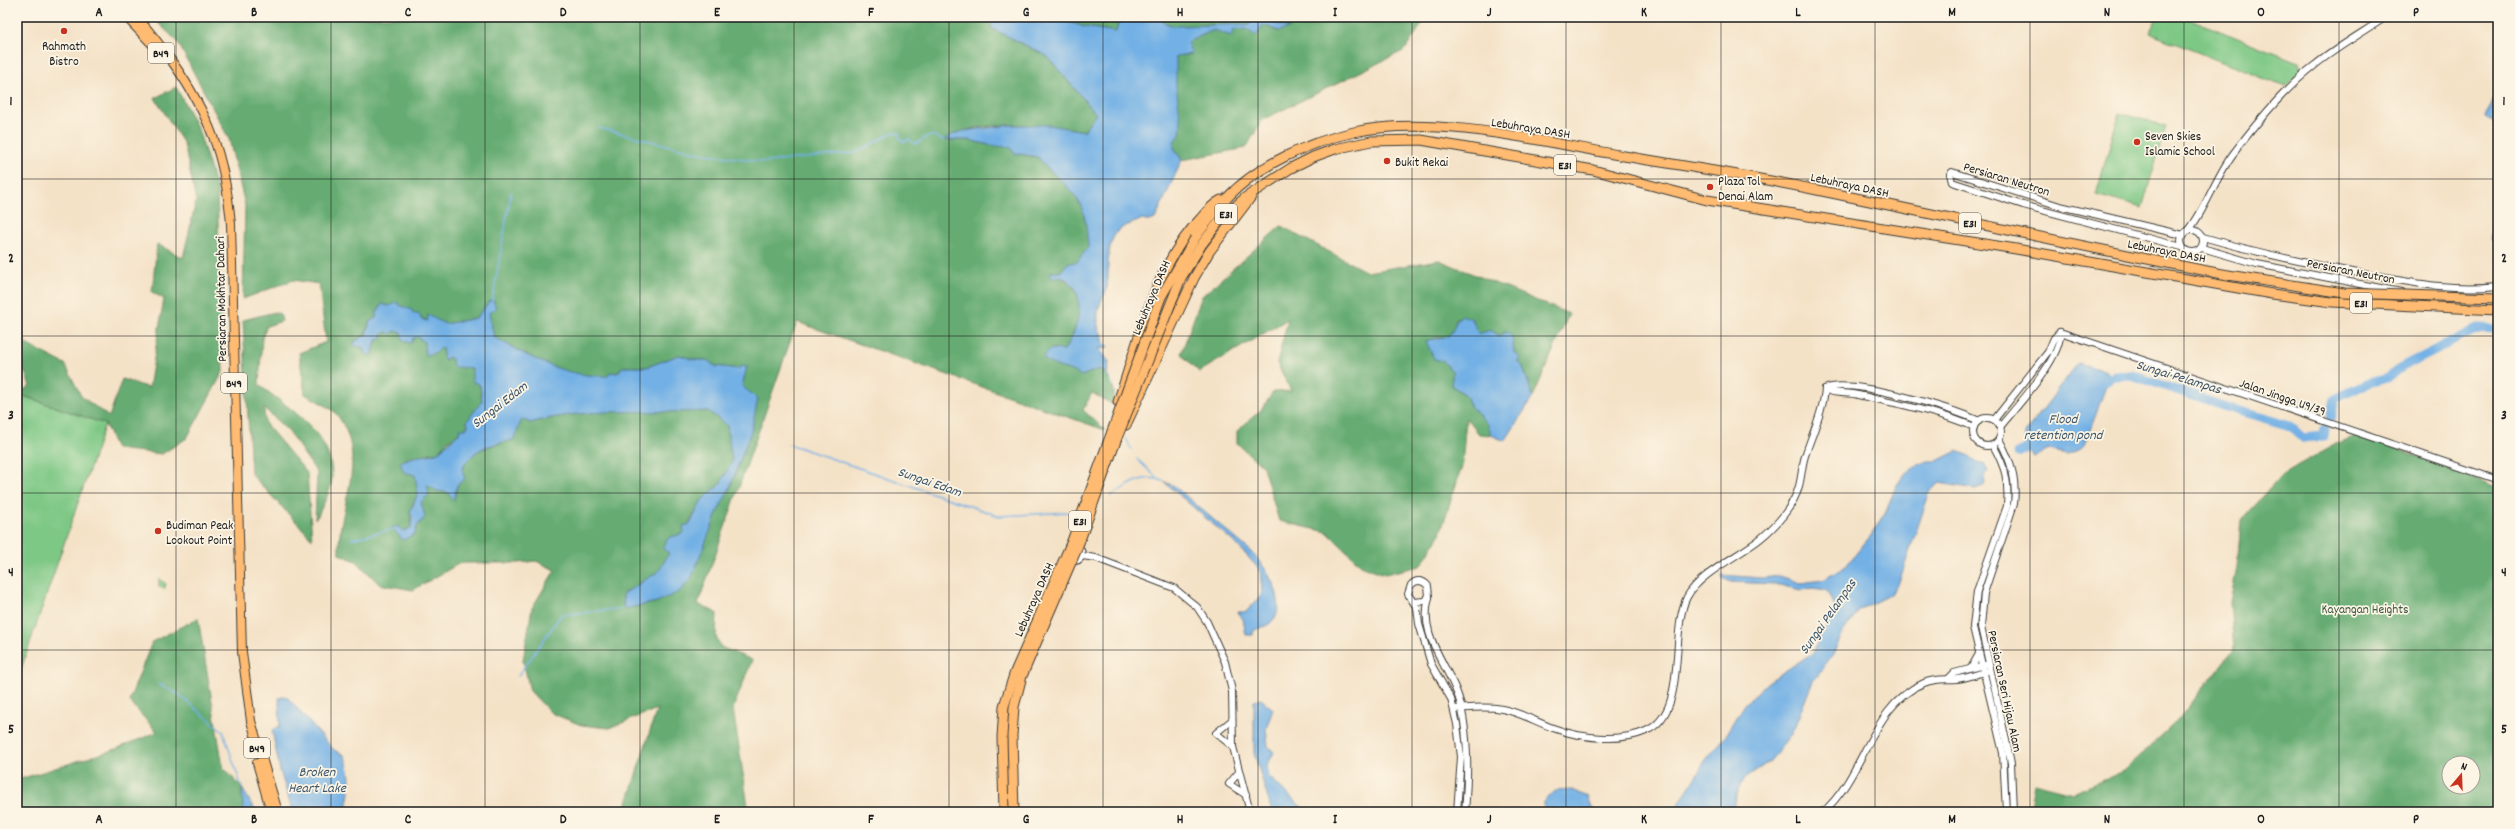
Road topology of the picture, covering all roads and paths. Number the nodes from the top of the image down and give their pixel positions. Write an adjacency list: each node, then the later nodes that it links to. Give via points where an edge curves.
1 (126, 17): 4 (main road, Persiaran Mokhtar Dahari / B49)
2 (136, 17): 4 (main road, Persiaran Mokhtar Dahari / B49)
3 (2386, 17): 7 (street, via 2315,65 2274,105 2233,154 2213,185)
4 (193, 91): 41 (main road, Persiaran Mokhtar Dahari / B49, via 213,133 228,187)
5 (1256, 192): 15 (highway, Lebuhraya DASH / E31, via 1291,168 1335,149 1371,141 1421,140 1593,170 1707,200 2016,249 2225,286 2332,302); 24 (highway, via 1209,252 1194,278); 52 (highway, Lebuhraya DASH / E31, bridge, via 1232,208 1202,244 1181,278 1117,438 1076,551 1022,676 1014,707 1012,736)
6 (1227, 198): 14 (highway, Lebuhraya DASH / E31, bridge, via 1264,169 1295,153 1354,132 1386,127 1489,132 1820,190 2038,238 2228,275 2344,293); 18 (highway, via 1215,204 1200,219 1169,258 1155,288); 51 (highway, Lebuhraya DASH / E31, bridge, via 1195,238 1161,297 1072,541 1014,672 1004,706)
7 (2199, 218): 8 (street); 10 (street)
8 (2189, 230): 9 (street); 10 (street)
9 (2183, 235): 11 (street); 11 (street, Persiaran Neutron, via 2089,214 1952,172 1950,174 1952,182)
10 (2202, 235): 12 (street); 13 (street, Persiaran Neutron, via 2260,254 2416,285 2452,288)
11 (2182, 247): 12 (street, via 2192,253)
12 (2202, 248): 14 (street, Persiaran Neutron, via 2257,264 2413,294 2448,298)
13 (2498, 286)
14 (2498, 297)
15 (2498, 310)
16 (2060, 332): 19 (street, via 2054,338 2048,352); 22 (street, via 2061,341 2050,364); 26 (street, Jalan Jingga U9/39)
17 (1825, 389): 20 (street, via 1832,386 1857,386 1950,409); 21 (street, via 1834,394 1853,394 1948,417); 43 (street, via 1824,400 1804,458 1799,486 1790,506 1761,539 1695,585 1686,599 1681,611 1674,687 1668,708 1658,722 1647,731 1632,735 1592,736 1571,734 1502,709)
18 (1117, 405): 27 (street)
19 (1994, 420): 20 (street, via 1984,418); 22 (street)
20 (1978, 421): 21 (street)
21 (1974, 427): 25 (street, via 1975,440 1983,446)
22 (2000, 427): 23 (street)
23 (1999, 439): 25 (street); 36 (street, Persiaran Seri Hijau Alam, via 2012,466 2015,494 2014,504 1984,593 1981,627)
24 (1118, 443): 28 (street)
25 (1993, 445): 34 (street, Persiaran Seri Hijau Alam, via 2005,468 2007,506 1977,590 1973,627)
26 (2498, 480)
27 (1071, 548): 28 (street); 30 (street, via 1068,551)
28 (1079, 549): 29 (street)
29 (1082, 556): 31 (street); 45 (street, via 1096,558 1159,581 1174,588 1197,607 1217,641 1228,672 1232,691)
30 (1068, 558): 31 (street); 51 (street, via 1034,632 1006,707)
31 (1075, 562): 53 (street, via 1029,668 1020,696 1015,738)
32 (1429, 596): 33 (street, via 1421,603); 33 (street, via 1428,586 1422,581 1416,581 1410,585 1408,591); 43 (street, via 1425,616 1429,635)
33 (1414, 602): 44 (street, via 1431,664)
34 (1979, 654): 35 (street, Persiaran Seri Hijau Alam); 37 (street)
35 (1982, 666): 36 (street); 37 (street); 38 (street, Persiaran Seri Hijau Alam)
36 (1990, 667): 38 (street); 59 (street, Persiaran Seri Hijau Alam, via 2011,763)
37 (1971, 668): 40 (street, via 1954,673)
38 (1984, 672): 39 (street); 42 (street, Persiaran Seri Hijau Alam)
39 (1973, 675): 40 (street); 42 (street)
40 (1949, 678): 57 (street, via 1926,682 1908,690 1885,713 1849,782)
41 (245, 681): 49 (main road, Persiaran Mokhtar Dahari / B49, via 243,700 246,718); 50 (main road, Persiaran Mokhtar Dahari / B49, via 258,751)
42 (1987, 683): 58 (street, Persiaran Seri Hijau Alam, via 2003,753)
43 (1462, 708): 44 (street); 56 (street, via 1467,735 1468,765)
44 (1454, 709): 55 (street, via 1460,740)
45 (1232, 720): 46 (street); 46 (street, via 1216,733)
46 (1233, 747): 47 (street)
47 (1238, 772): 48 (street); 48 (street, via 1228,784)
48 (1246, 795): 54 (street)
49 (271, 812)
50 (278, 812)
51 (1005, 812)
52 (1014, 812)
53 (1018, 812)
54 (1250, 812)
55 (1457, 812)
56 (1465, 812)
57 (1823, 812)
58 (2006, 812)
59 (2013, 812)

